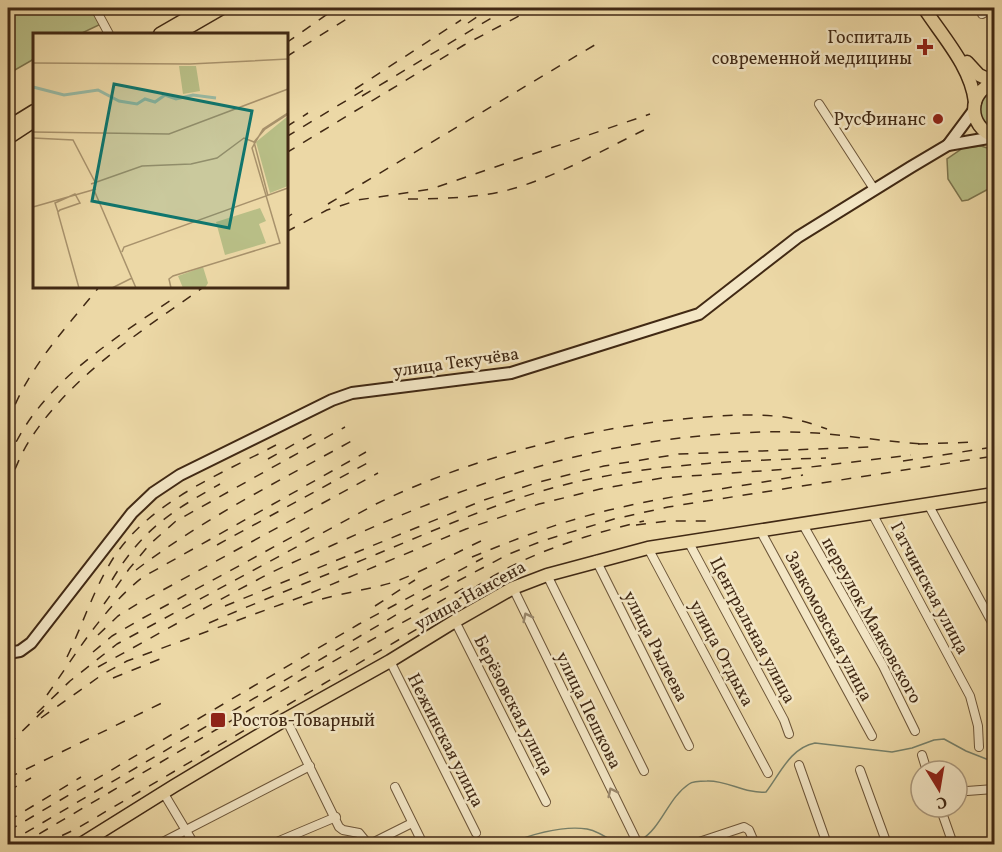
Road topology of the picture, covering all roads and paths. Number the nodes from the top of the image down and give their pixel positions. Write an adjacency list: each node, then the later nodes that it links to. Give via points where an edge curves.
1 (95, 8): 8 (street)
2 (205, 8): 9 (main road)
3 (222, 8): 10 (main road)
4 (924, 8): 13 (main road, via 968,74)
5 (931, 8): 11 (main road, via 973,70)
6 (993, 8): 7 (street)
7 (981, 14)
8 (108, 33)
9 (162, 33)
10 (179, 33)
11 (994, 83): 13 (main road, via 984,88)
12 (819, 104): 20 (street)
13 (974, 106): 17 (main road, via 979,126); 19 (main road, улица Текучёва)
14 (33, 112): 16 (main road)
15 (33, 122): 18 (main road)
16 (8, 127)
17 (994, 136): 19 (main road, улица Текучёва)
18 (8, 138)
19 (948, 146): 20 (main road, улица Текучёва)
20 (874, 189): 33 (main road, улица Текучёва, via 798,237 699,314 511,373 352,393 180,475 132,513 31,643)
21 (994, 494): 22 (main road, улица Нансена)
22 (928, 504): 23 (main road, улица Нансена); 32 (street)
23 (872, 513): 24 (main road, улица Нансена); 40 (street, Гатчинская улица, via 970,696)
24 (802, 523): 25 (main road, улица Нансена); 36 (street, переулок Маяковского)
25 (760, 530): 26 (main road, улица Нансена); 38 (street, Завкомовская улица)
26 (688, 541): 27 (main road, улица Нансена); 37 (street, Центральная улица)
27 (648, 548): 28 (main road, улица Нансена); 47 (street, улица Отдыха)
28 (596, 560): 29 (main road, улица Нансена); 39 (street, улица Рылеева)
29 (548, 574): 30 (main road, улица Нансена); 46 (street)
30 (513, 588): 31 (main road, улица Нансена); 64 (street, улица Пешкова, one-way to 30)
31 (455, 621): 34 (main road, улица Нансена); 52 (street, Берёзовская улица)
32 (994, 626)
33 (8, 653)
34 (390, 661): 35 (main road, улица Нансена); 57 (street, Нежинская улица)
35 (286, 719): 44 (street); 51 (main road, улица Нансена)
36 (915, 731)
37 (789, 734)
38 (872, 736)
39 (689, 746)
40 (979, 747)
41 (922, 755): 42 (street)
42 (923, 759)
43 (799, 765): 67 (street)
44 (310, 766): 53 (street); 56 (street)
45 (860, 770): 68 (street)
46 (644, 771)
47 (768, 773)
48 (394, 787): 55 (street)
49 (994, 789): 50 (street)
50 (969, 791)
51 (163, 792): 56 (street); 58 (main road, улица Нансена)
52 (546, 802)
53 (336, 817): 61 (street); 62 (street, via 339,827 359,833)
54 (944, 819): 69 (street)
55 (412, 823): 62 (street); 63 (street)
56 (186, 830): 59 (street); 60 (street)
57 (476, 832)
58 (81, 844)
59 (159, 844)
60 (194, 844)
61 (272, 844)
62 (369, 844)
63 (423, 844)
64 (638, 844)
65 (693, 844): 66 (street, via 744,827)
66 (755, 844)
67 (827, 844)
68 (887, 844)
69 (953, 844)

